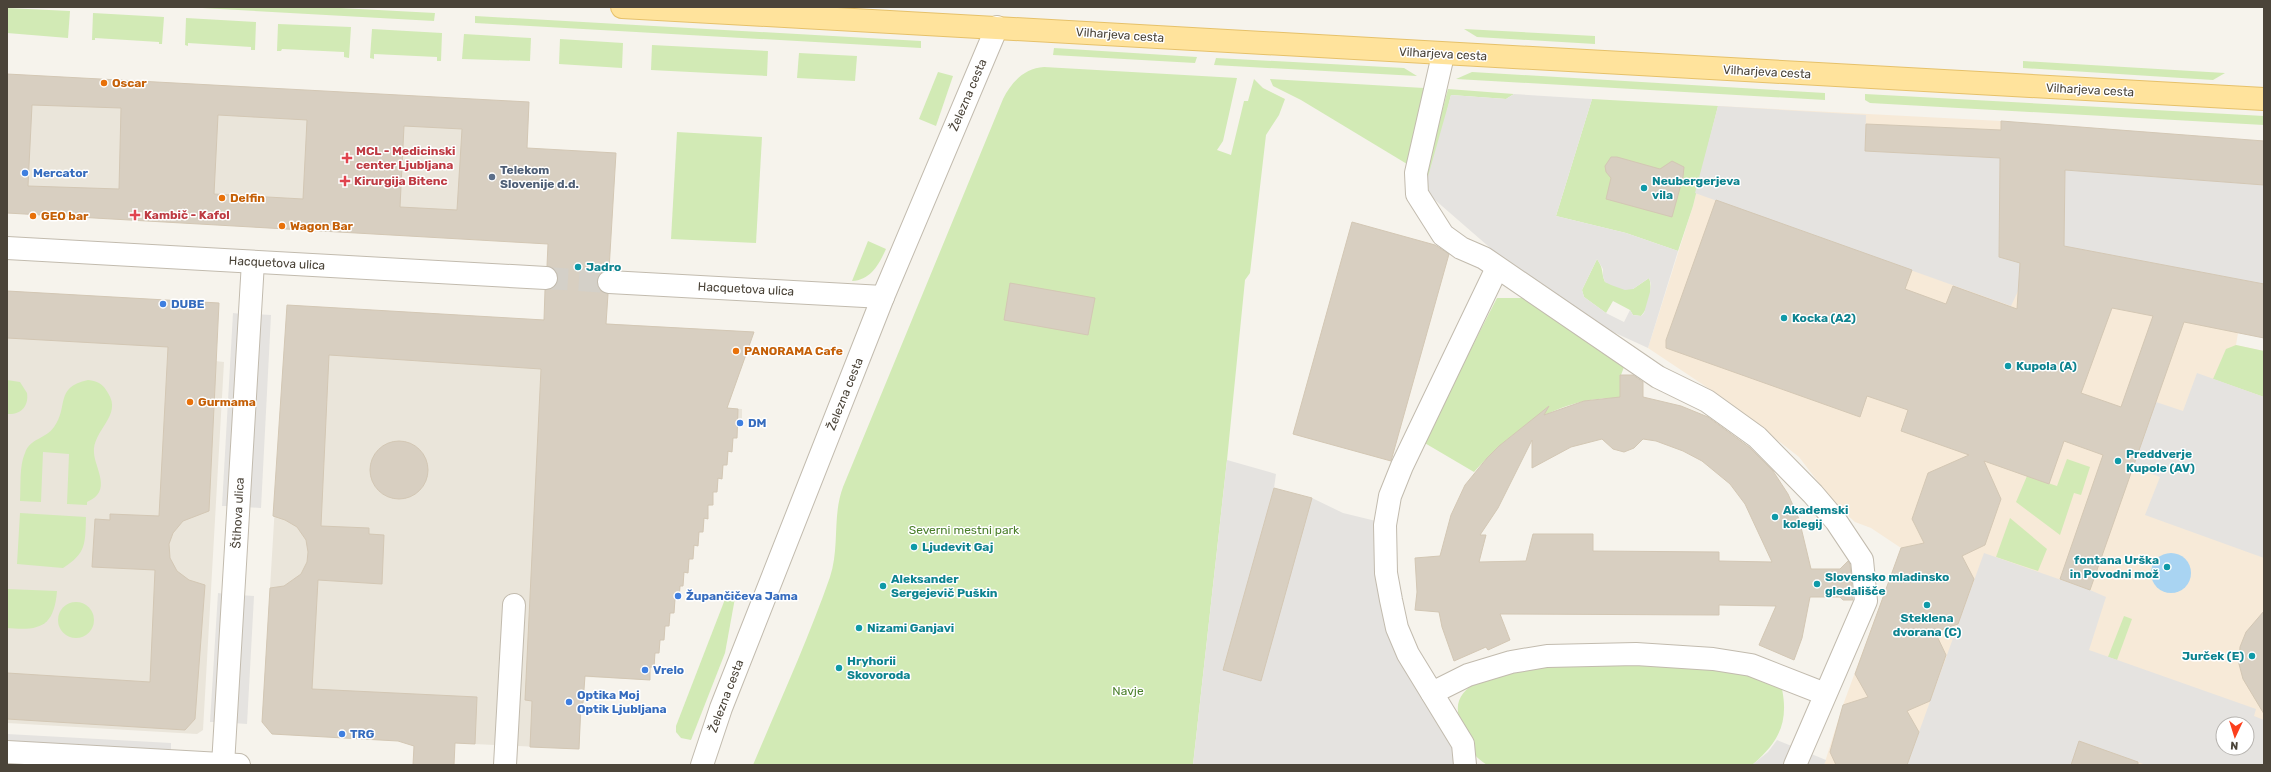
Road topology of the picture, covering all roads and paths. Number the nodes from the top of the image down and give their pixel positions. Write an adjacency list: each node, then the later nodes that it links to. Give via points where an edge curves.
1 (622, 7): 2 (main road, Vilharjeva cesta)
2 (996, 27): 3 (main road, Vilharjeva cesta); 10 (street, Železna cesta)
3 (1443, 54): 4 (main road, Vilharjeva cesta); 7 (street, via 1416,173 1417,194 1443,235)
4 (2264, 100)
5 (7, 248): 6 (street, Hacquetova ulica)
6 (253, 262): 8 (street, Hacquetova ulica); 15 (street, Štihova ulica)
7 (1490, 263): 12 (street, via 1402,466 1386,512 1386,573 1397,628 1408,654); 13 (street, via 1658,377 1707,401 1757,437 1836,521 1862,560 1866,601)
8 (546, 278)
9 (609, 282): 10 (street, Hacquetova ulica)
10 (883, 297): 17 (street, Železna cesta, via 721,708)
11 (514, 604): 16 (street)
12 (1432, 693): 13 (street, via 1468,675 1511,662 1547,656 1636,654 1751,665); 18 (street, via 1463,744)
13 (1825, 694): 19 (street)
14 (7, 752): 15 (street)
15 (228, 765)
16 (505, 765)
17 (702, 765)
18 (1466, 765)
19 (1795, 765)

